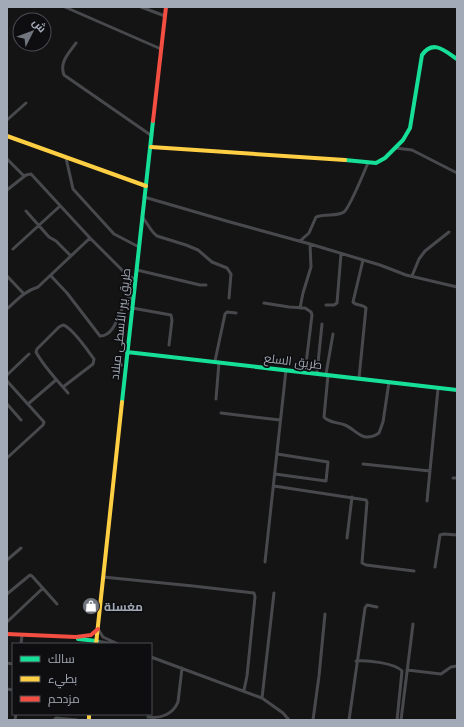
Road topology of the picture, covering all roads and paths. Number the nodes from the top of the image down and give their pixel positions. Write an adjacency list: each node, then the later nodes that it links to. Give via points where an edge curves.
1 (65, 7): 6 (street)
2 (141, 7): 4 (street)
3 (166, 7): 4 (street, طريق بير الأسطى ميلاد)
4 (165, 16): 6 (street, طريق بير الأسطى ميلاد)
5 (76, 43): 11 (street, via 63,64 64,75)
6 (161, 49): 11 (street, طريق بير الأسطى ميلاد)
7 (457, 59): 13 (street, via 431,47 422,55 410,128)
8 (26, 102): 9 (street)
9 (7, 120)
10 (7, 136): 14 (street)
11 (152, 136): 12 (street, طريق بير الأسطى ميلاد)
12 (151, 147): 16 (street); 19 (street, طريق بير الأسطى ميلاد)
13 (395, 148): 16 (street, via 382,161); 17 (street, via 412,150)
14 (66, 158): 19 (street); 30 (street, via 72,189 114,234)
15 (7, 159): 18 (street)
16 (368, 163): 28 (street, via 347,209 339,214 316,217 309,233)
17 (457, 173)
18 (24, 176): 20 (street); 22 (street, via 28,174 34,177)
19 (146, 186): 21 (street, طريق بير الأسطى ميلاد)
20 (7, 190)
21 (144, 197): 24 (street, طريق بير الأسطى ميلاد); 28 (street)
22 (60, 206): 25 (street); 27 (street)
23 (26, 211): 25 (street)
24 (142, 217): 30 (street, طريق بير الأسطى ميلاد); 43 (street, via 157,236 198,250 212,262 227,268 231,274)
25 (39, 225): 31 (street); 33 (street)
26 (449, 232): 38 (street, via 419,258)
27 (90, 238): 33 (street); 39 (street, via 122,270)
28 (300, 241): 29 (street)
29 (310, 244): 32 (street); 48 (street, via 311,267)
30 (139, 247): 35 (street, طريق بير الأسطى ميلاد)
31 (13, 249)
32 (341, 254): 34 (street); 46 (street, via 337,303 334,306)
33 (71, 256): 37 (street)
34 (363, 260): 38 (street); 62 (street, via 353,302 366,308)
35 (137, 270): 39 (street, طريق بير الأسطى ميلاد); 40 (street, via 200,286)
36 (7, 276): 42 (street)
37 (51, 276): 42 (street); 44 (street, via 100,336 113,328 127,299)
38 (412, 276): 41 (street)
39 (136, 280): 44 (street, طريق بير الأسطى ميلاد)
40 (206, 285)
41 (457, 287)
42 (24, 294): 49 (street)
43 (229, 298)
44 (133, 299): 47 (street, طريق بير الأسطى ميلاد)
45 (264, 303): 48 (street)
46 (326, 305)
47 (132, 308): 53 (street, via 171,315); 54 (street, طريق بير الأسطى ميلاد)
48 (300, 308): 58 (street, via 308,310 312,315)
49 (7, 309)
50 (236, 313): 56 (street, via 225,314)
51 (322, 324): 59 (street)
52 (333, 334): 61 (street)
53 (169, 345)
54 (127, 352): 56 (street, طريق السلع); 91 (street, طريق بير الأسطى ميلاد)
55 (29, 354): 60 (street)
56 (217, 362): 57 (street, طريق السلع); 70 (street)
57 (286, 370): 58 (street, طريق السلع); 75 (street)
58 (305, 372): 59 (street, طريق السلع)
59 (317, 373): 61 (street, طريق السلع)
60 (7, 375)
61 (327, 375): 62 (street, طريق السلع); 65 (street, via 325,418 347,426 357,434 369,437 377,435 381,430)
62 (358, 378): 65 (street, طريق السلع)
63 (56, 380): 66 (street); 66 (street, via 36,351 63,325 94,358 93,364); 72 (street)
64 (7, 381): 72 (street)
65 (389, 382): 67 (street, طريق السلع)
66 (63, 387): 69 (street)
67 (438, 388): 68 (street, طريق السلع); 79 (street)
68 (457, 390)
69 (68, 393)
70 (216, 399)
71 (7, 404): 74 (street)
72 (28, 404): 77 (street, via 42,419 43,425)
73 (221, 413): 75 (street)
74 (21, 420)
75 (280, 420): 76 (street)
76 (277, 454): 80 (street); 80 (street, via 328,462 326,481)
77 (7, 458)
78 (363, 464): 79 (street)
79 (430, 471): 83 (street)
80 (275, 474): 81 (street)
81 (274, 486): 82 (street); 88 (street)
82 (352, 497): 85 (street); 90 (street, via 368,502 362,563)
83 (427, 501)
84 (457, 535): 89 (street, via 440,535)
85 (347, 538)
86 (21, 548): 87 (street)
87 (7, 560)
88 (265, 562)
89 (435, 567)
90 (414, 571)
91 (103, 577): 100 (street, طريق بير الأسطى ميلاد); 112 (street, via 254,593)
92 (43, 588): 94 (street, via 30,575); 95 (street); 98 (street)
93 (274, 593): 113 (street)
94 (7, 594)
95 (57, 604)
96 (377, 607): 108 (street, via 367,605 365,608)
97 (325, 614): 118 (street)
98 (7, 622)
99 (413, 624): 111 (street)
100 (98, 629): 103 (street, via 91,635); 104 (street, طريق بير الأسطى ميلاد); 106 (street, via 103,637)
101 (7, 634): 102 (street)
102 (22, 635): 103 (street); 105 (street)
103 (76, 637): 104 (street)
104 (96, 642)
105 (21, 643)
106 (116, 643)
107 (152, 657): 110 (street)
108 (356, 661): 119 (street); 120 (street, via 396,666 402,671)
109 (457, 666): 111 (street, via 441,674)
110 (182, 668): 112 (street); 114 (street, via 176,706 164,716)
111 (407, 670): 121 (street)
112 (244, 690): 113 (street)
113 (262, 698): 117 (street)
114 (148, 717)
115 (54, 720): 116 (street)
116 (77, 720)
117 (289, 720)
118 (313, 720)
119 (349, 720)
120 (397, 720)
121 (401, 720)

